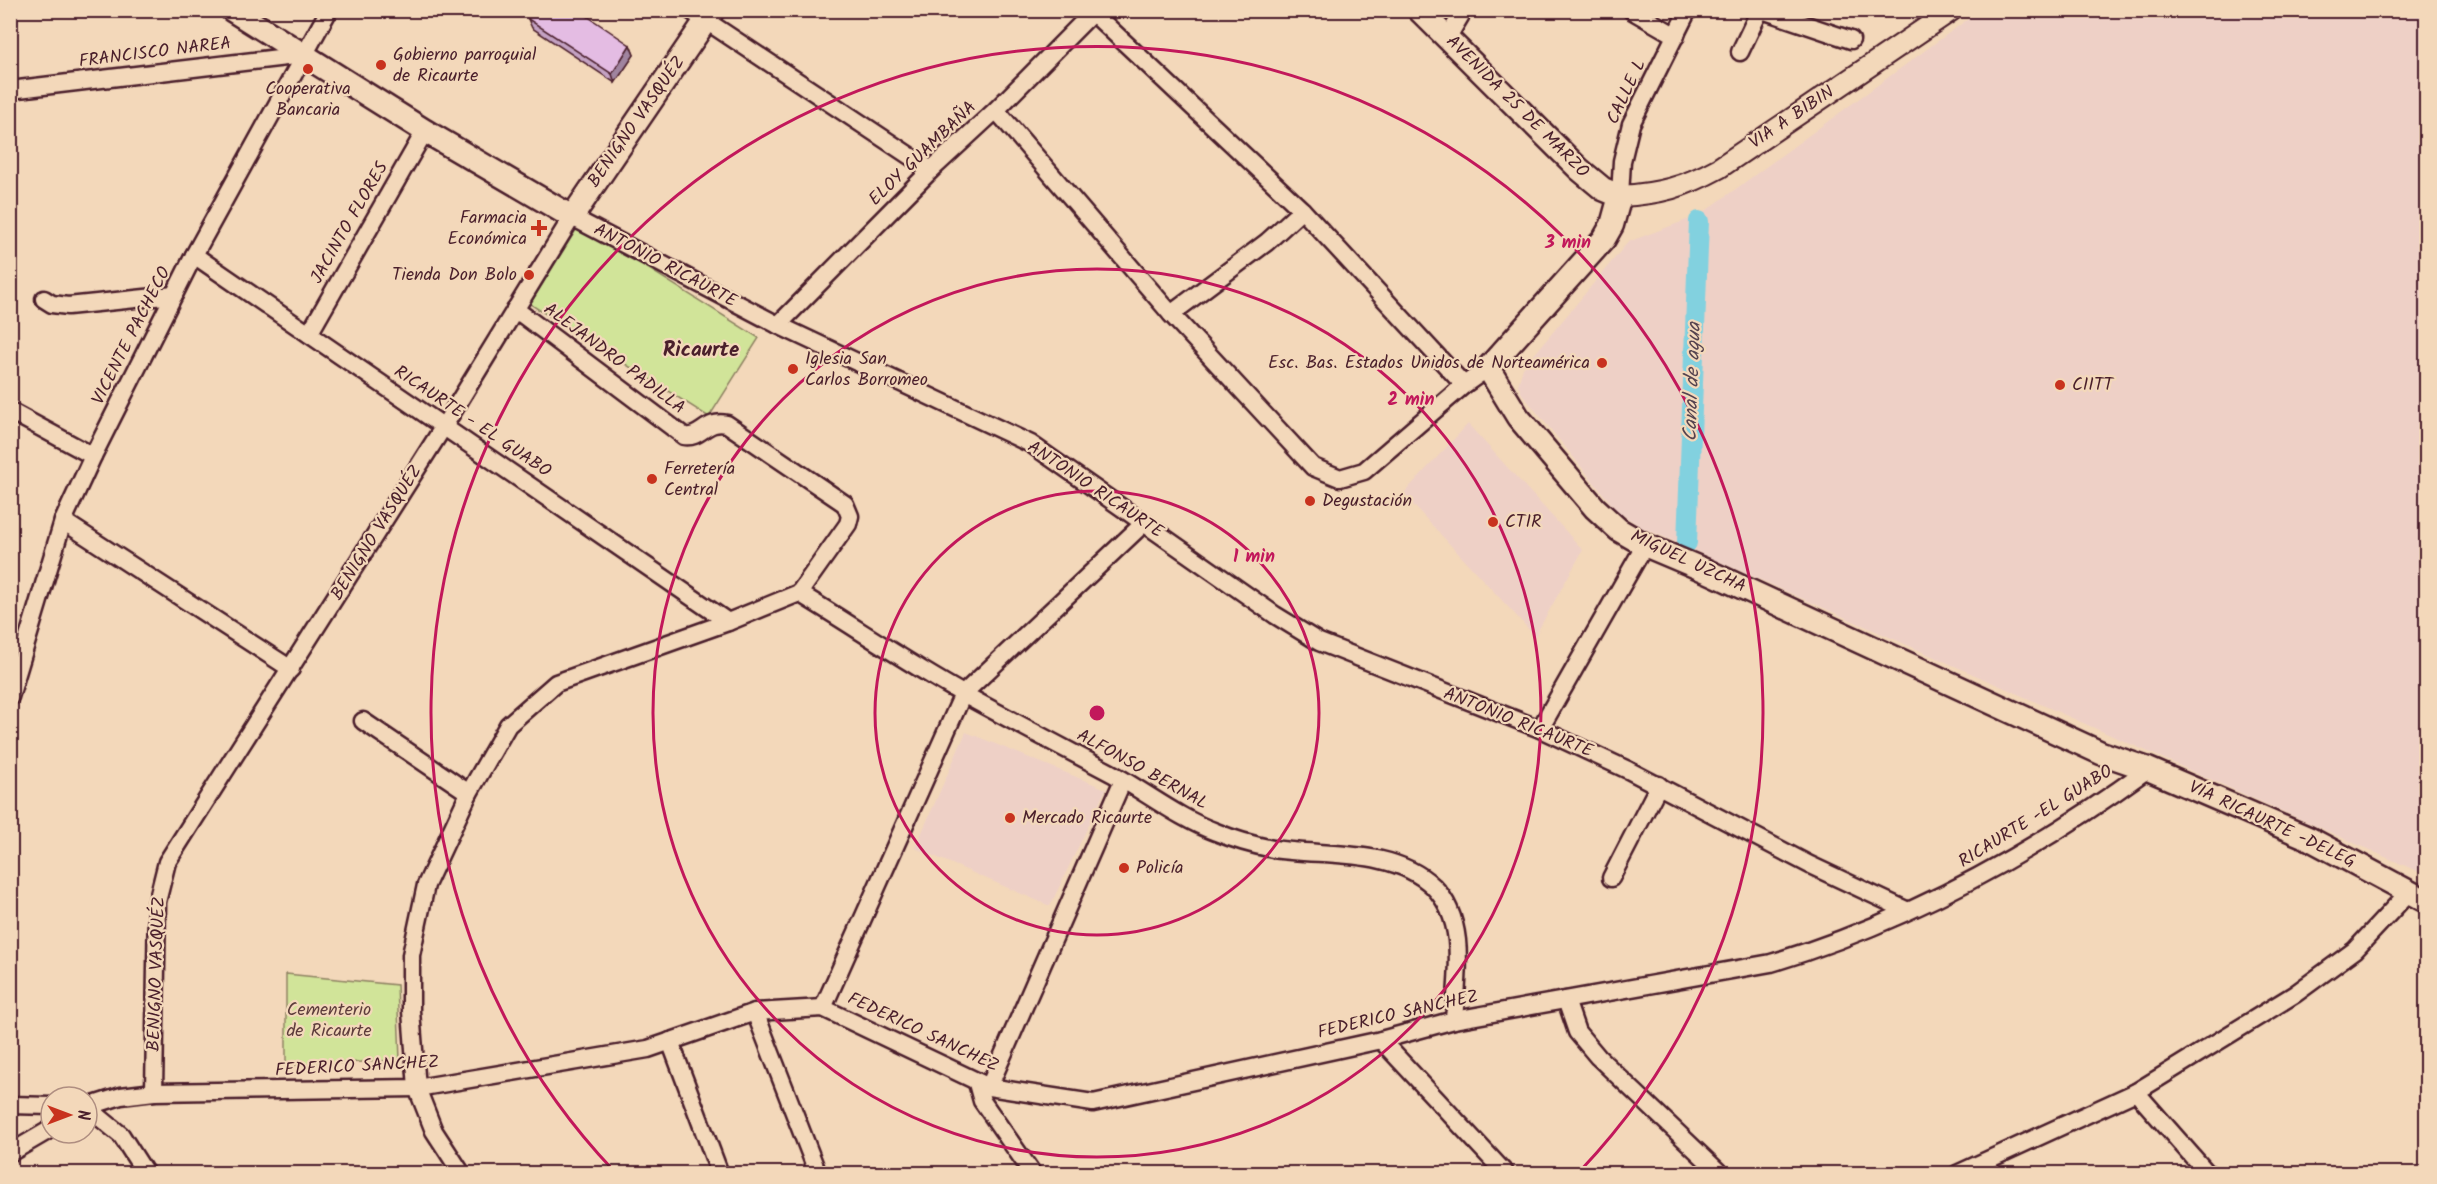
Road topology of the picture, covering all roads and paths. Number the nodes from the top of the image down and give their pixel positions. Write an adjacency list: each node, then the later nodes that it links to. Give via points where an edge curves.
1 (232, 10): 15 (main road, ANTONIO RICAURTE)
2 (329, 10): 15 (street, VICENTE PACHECO)
3 (1419, 10): 12 (main road, AVENIDA 25 DE MARZO)
4 (1464, 10): 12 (street)
5 (1631, 10): 11 (street)
6 (1688, 10): 11 (street, CALLE L)
7 (1761, 10): 13 (street); 14 (street)
8 (1952, 10): 20 (street, VIA A BIBIN, via 1696,181 1660,193)
9 (1092, 11): 17 (street, ELOY GUAMBAÑA); 21 (street)
10 (704, 14): 19 (street); 22 (main road, BENIGNO VASQUÉZ)
11 (1676, 36): 20 (street, CALLE L, via 1631,124 1622,161)
12 (1448, 37): 20 (main road, AVENIDA 25 DE MARZO, via 1579,170 1603,189)
13 (1851, 40)
14 (1740, 52)
15 (303, 55): 16 (street, FRANCISCO NAREA); 18 (main road, ANTONIO RICAURTE); 23 (street, VICENTE PACHECO)
16 (10, 90)
17 (996, 110): 19 (street, ELOY GUAMBAÑA); 27 (street)
18 (425, 131): 22 (main road, ANTONIO RICAURTE); 29 (street, JACINTO FLORES)
19 (931, 170): 28 (street, ELOY GUAMBAÑA)
20 (1620, 196): 30 (main road, via 1604,238)
21 (1302, 210): 27 (street, via 1267,242); 31 (street)
22 (572, 217): 26 (street, BENIGNO VASQUÉZ); 28 (street, ANTONIO RICAURTE)
23 (194, 255): 24 (street, VICENTE PACHECO); 29 (street, RICAURTE - EL GUABO)
24 (174, 295): 25 (street, via 68,306); 34 (street, VICENTE PACHECO)
25 (44, 299)
26 (515, 309): 33 (street, BENIGNO VASQUÉZ); 38 (street, ALEJANDRO PADILLA, via 684,436 694,436 712,423 727,424 845,504 850,516 848,524)
27 (1171, 314): 31 (street, via 1313,467 1340,478 1364,471)
28 (778, 325): 36 (street, ANTONIO RICAURTE, via 1031,444)
29 (309, 334): 33 (street, RICAURTE - EL GUABO)
30 (1488, 368): 31 (street); 37 (main road, MIGUEL UZCHA, via 1518,417 1555,464 1619,530)
31 (1464, 385)
32 (10, 411): 34 (street)
33 (444, 426): 39 (street, RICAURTE - EL GUABO); 40 (street, BENIGNO VASQUÉZ)
34 (93, 456): 35 (street, VICENTE PACHECO)
35 (63, 521): 40 (street); 42 (street, VICENTE PACHECO)
36 (1144, 523): 41 (street); 44 (street, ANTONIO RICAURTE, via 1319,642)
37 (1646, 545): 44 (street); 45 (main road, MIGUEL UZCHA, via 2101,753)
38 (799, 593): 39 (street); 41 (street, ALFONSO BERNAL)
39 (728, 622): 48 (street, via 556,683 508,725)
40 (291, 669): 61 (street, BENIGNO VASQUÉZ, via 172,854 161,881 155,933)
41 (963, 694): 46 (street, ALFONSO BERNAL); 54 (street)
42 (10, 697)
43 (363, 721): 48 (street)
44 (1540, 729): 47 (street, ANTONIO RICAURTE)
45 (2148, 769): 50 (street, RICAURTE -EL GUABO, via 2000,866); 51 (main road, VÍA RICAURTE -DELEG, via 2308,838)
46 (1123, 780): 56 (street, ALFONSO BERNAL, via 1209,830 1239,841 1273,849 1387,861 1415,871 1434,888 1450,912 1457,941); 59 (street)
47 (1659, 785): 49 (street); 52 (street, ANTONIO RICAURTE, via 1810,865)
48 (469, 794): 60 (street, via 426,885 411,955)
49 (1611, 878)
50 (1943, 895): 52 (street, FEDERICO SANCHEZ)
51 (2418, 897): 62 (street, via 2295,994)
52 (1906, 910): 53 (street, FEDERICO SANCHEZ, via 1822,947 1771,963)
53 (1566, 1000): 56 (street, FEDERICO SANCHEZ); 75 (street, via 1577,1032 1591,1048)
54 (823, 1008): 55 (street, FEDERICO SANCHEZ); 59 (street, FEDERICO SANCHEZ)
55 (755, 1012): 58 (street, FEDERICO SANCHEZ); 72 (street)
56 (1454, 1020): 57 (street, FEDERICO SANCHEZ)
57 (1381, 1040): 59 (street, FEDERICO SANCHEZ, via 1093,1102); 74 (street)
58 (670, 1041): 60 (street, FEDERICO SANCHEZ, via 648,1049); 71 (street)
59 (983, 1085): 73 (street, via 982,1101)
60 (417, 1088): 61 (street, FEDERICO SANCHEZ); 70 (street, via 434,1131)
61 (154, 1092): 63 (street, FEDERICO SANCHEZ)
62 (2136, 1092): 76 (street); 77 (street)
63 (99, 1103)
64 (10, 1105): 65 (street)
65 (39, 1106)
66 (99, 1117): 69 (street, via 121,1135)
67 (39, 1136): 68 (street)
68 (10, 1153)
69 (146, 1173)
70 (462, 1173)
71 (720, 1173)
72 (818, 1173)
73 (1034, 1173)
74 (1506, 1173)
75 (1721, 1173)
76 (1957, 1173)
77 (2208, 1173)

